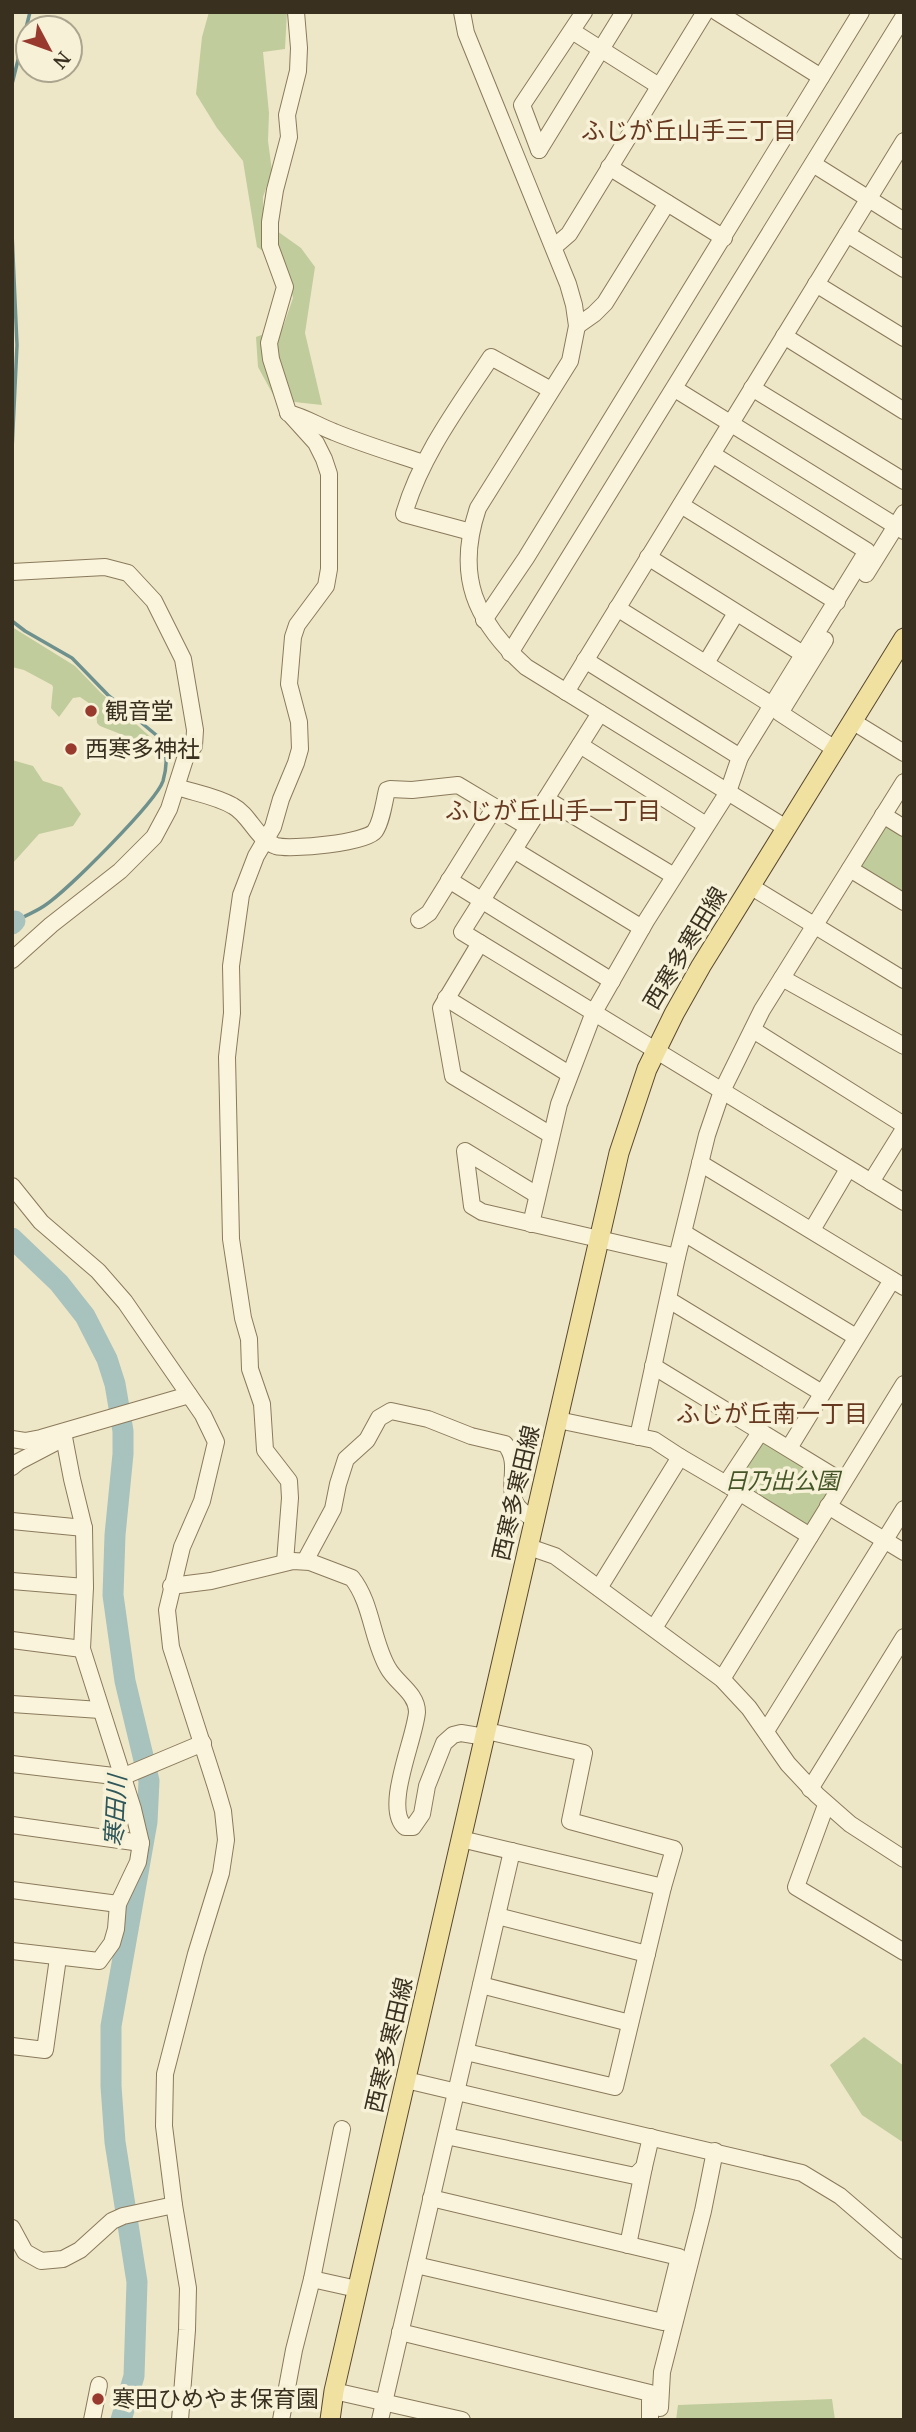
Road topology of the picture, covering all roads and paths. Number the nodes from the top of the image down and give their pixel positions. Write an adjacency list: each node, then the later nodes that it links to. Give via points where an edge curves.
1 (296, 12): 31 (street, via 298,71 286,115 289,136 270,222 270,246 285,287 269,343)
2 (462, 12): 21 (street, via 466,33)
3 (584, 12): 9 (street)
4 (624, 12): 10 (street)
5 (705, 12): 12 (street)
6 (718, 12): 11 (street)
7 (861, 12): 11 (street)
8 (904, 16): 14 (street)
9 (572, 32): 10 (street); 10 (street, via 523,105 539,150)
10 (601, 49): 12 (street)
11 (821, 77): 20 (street)
12 (659, 86): 15 (street)
13 (903, 143): 16 (street)
14 (813, 164): 16 (street); 28 (street)
15 (609, 167): 17 (street); 21 (street, via 569,234)
16 (868, 200): 18 (street); 19 (street)
17 (667, 203): 20 (street); 24 (street, via 605,303)
18 (904, 221)
19 (847, 234): 22 (street); 23 (street)
20 (724, 238): 44 (street)
21 (554, 247): 24 (street, via 574,305)
22 (904, 269)
23 (816, 284): 25 (street); 26 (street)
24 (576, 326): 29 (street, via 570,361)
25 (784, 336): 27 (street); 30 (street)
26 (904, 338)
27 (752, 388): 32 (street); 35 (street)
28 (675, 389): 32 (street); 46 (street)
29 (551, 390): 34 (street, via 491,357); 38 (street, via 478,508)
30 (904, 411)
31 (288, 412): 34 (street); 68 (street, via 316,443 329,474 329,569 326,586 293,637 289,684 299,722 300,749)
32 (731, 423): 33 (street); 37 (street)
33 (712, 454): 36 (street); 41 (street, via 867,551)
34 (423, 463): 38 (street, via 404,514)
35 (904, 481)
36 (681, 505): 39 (street); 41 (street)
37 (901, 524): 55 (street, via 780,713)
38 (471, 532): 44 (street, via 470,572)
39 (648, 557): 42 (street); 43 (street)
40 (12, 572): 59 (street, via 105,567 128,573 154,601 183,659 195,730 194,746)
41 (837, 602): 47 (street)
42 (617, 608): 48 (street); 49 (street)
43 (736, 613): 47 (street); 49 (street)
44 (484, 620): 46 (street)
45 (904, 638): 53 (main road, 西寒多寒田線)
46 (510, 653): 50 (street)
47 (803, 654): 51 (street)
48 (585, 660): 50 (street); 57 (street)
49 (706, 663): 51 (street)
50 (566, 692): 52 (street)
51 (772, 705): 57 (street)
52 (600, 713): 54 (street); 60 (street)
53 (852, 721): 55 (main road, 西寒多寒田線); 56 (street)
54 (580, 745): 61 (street); 64 (street)
55 (835, 749): 66 (main road, 西寒多寒田線)
56 (904, 753)
57 (740, 757): 60 (street)
58 (904, 782): 63 (street)
59 (177, 787): 68 (street, via 232,805); 80 (street, via 165,818 147,845)
60 (728, 792): 64 (street); 66 (street)
61 (546, 799): 65 (street); 71 (street)
62 (495, 807): 65 (street); 68 (street, via 458,785 390,789 375,831 363,839 293,847); 72 (street)
63 (883, 816): 67 (street); 70 (street)
64 (706, 825): 71 (street)
65 (528, 827): 69 (street)
66 (786, 828): 73 (main road, 西寒多寒田線)
67 (904, 828)
68 (265, 839): 131 (street, via 240,895 231,966 228,1201 250,1369 262,1404 265,1450 289,1481)
69 (514, 850): 74 (street); 78 (street)
70 (850, 869): 75 (street); 77 (street)
71 (674, 876): 78 (street)
72 (449, 880): 74 (street); 76 (street, via 429,913)
73 (750, 886): 77 (street); 88 (main road, 西寒多寒田線)
74 (482, 901): 79 (street, via 463,932); 83 (street)
75 (904, 902)
76 (419, 920)
77 (815, 926): 81 (street); 82 (street)
78 (642, 928): 83 (street)
79 (480, 943): 84 (street); 85 (street)
80 (12, 960)
81 (782, 978): 86 (street); 87 (street)
82 (904, 980)
83 (612, 981): 85 (street)
84 (446, 998): 89 (street); 92 (street, via 441,1008 453,1076)
85 (594, 1012): 88 (street); 89 (street)
86 (753, 1030): 90 (street); 91 (street)
87 (904, 1046)
88 (655, 1049): 90 (street); 102 (main road, 西寒多寒田線, via 622,1143)
89 (569, 1073): 92 (street)
90 (722, 1091): 93 (street); 94 (street)
91 (904, 1127): 95 (street)
92 (551, 1135): 97 (street)
93 (701, 1163): 100 (street); 101 (street)
94 (848, 1169): 95 (street); 100 (street)
95 (871, 1182): 98 (street)
96 (12, 1186): 110 (street, via 41,1222 98,1271 125,1302)
97 (537, 1195): 99 (street); 99 (street, via 465,1151 472,1206)
98 (904, 1202)
99 (531, 1224): 102 (street)
100 (812, 1230): 104 (street)
101 (684, 1233): 103 (street); 106 (street)
102 (600, 1239): 103 (street); 111 (main road, 西寒多寒田線)
103 (677, 1257): 105 (street)
104 (898, 1284): 106 (street)
105 (669, 1300): 107 (street); 109 (street)
106 (856, 1337): 109 (street)
107 (653, 1366): 112 (street); 114 (street)
108 (904, 1384): 119 (street)
109 (822, 1393): 116 (street)
110 (189, 1395): 113 (street); 133 (street, via 209,1425 216,1447)
111 (558, 1420): 114 (street); 123 (main road, 西寒多寒田線)
112 (761, 1431): 116 (street); 120 (street)
113 (64, 1435): 115 (street); 118 (street); 125 (street)
114 (638, 1437): 117 (street, via 654,1440)
115 (12, 1439)
116 (789, 1448): 119 (street)
117 (680, 1457): 120 (street); 135 (street)
118 (12, 1467)
119 (843, 1482): 121 (street)
120 (733, 1488): 126 (street); 136 (street)
121 (828, 1506): 126 (street); 127 (street)
122 (904, 1509): 127 (street)
123 (536, 1519): 128 (main road, 西寒多寒田線); 130 (street, via 512,1500 512,1457 505,1444 391,1411 379,1418 367,1440 346,1460 333,1509)
124 (12, 1521): 125 (street)
125 (84, 1528): 134 (street)
126 (810, 1536): 140 (street)
127 (884, 1540): 129 (street); 143 (street)
128 (529, 1547): 135 (street, via 555,1556); 144 (main road, 西寒多寒田線)
129 (904, 1552)
130 (304, 1561): 131 (street); 144 (street, via 354,1580 383,1659 416,1702 413,1736 399,1789 402,1825 412,1828 421,1817 437,1756 448,1739 461,1733)
131 (285, 1562): 133 (street)
132 (12, 1581): 134 (street)
133 (172, 1586): 145 (street, via 167,1610 169,1638)
134 (85, 1587): 139 (street)
135 (599, 1588): 136 (street)
136 (654, 1629): 140 (street)
137 (904, 1637): 148 (street)
138 (12, 1640): 139 (street)
139 (82, 1649): 142 (street)
140 (722, 1679): 143 (street)
141 (12, 1704): 142 (street)
142 (100, 1710): 147 (street)
143 (766, 1731): 148 (street)
144 (486, 1734): 151 (main road, 西寒多寒田線); 155 (street, via 584,1754 570,1821 674,1849)
145 (203, 1743): 147 (street); 175 (street, via 223,1811 226,1840 221,1873 164,2074 164,2126)
146 (12, 1763): 147 (street)
147 (122, 1777): 152 (street)
148 (810, 1788): 149 (street)
149 (827, 1805): 154 (street); 160 (street, via 796,1887)
150 (12, 1825): 152 (street)
151 (461, 1839): 153 (street); 167 (main road, 西寒多寒田線)
152 (141, 1843): 157 (street, via 138,1861)
153 (512, 1851): 155 (street); 158 (street)
154 (904, 1859)
155 (663, 1887): 161 (street)
156 (12, 1890): 157 (street)
157 (118, 1904): 162 (street, via 112,1943 99,1961)
158 (497, 1916): 161 (street); 163 (street)
159 (12, 1951): 162 (street)
160 (904, 1952)
161 (647, 1954): 164 (street)
162 (58, 1958): 165 (street, via 45,2050)
163 (481, 1985): 164 (street); 166 (street)
164 (631, 2023): 166 (street, via 615,2087)
165 (12, 2046)
166 (466, 2052): 168 (street)
167 (406, 2080): 168 (street); 183 (main road, 西寒多寒田線)
168 (456, 2091): 170 (street); 171 (street)
169 (342, 2129): 182 (street)
170 (446, 2136): 173 (street, via 635,2176); 174 (street)
171 (651, 2137): 172 (street); 173 (street)
172 (715, 2151): 178 (street, via 802,2173 840,2196); 195 (street, via 662,2372)
173 (644, 2167): 177 (street)
174 (431, 2198): 177 (street); 181 (street)
175 (173, 2205): 179 (street, via 112,2221 63,2259 41,2261); 189 (street, via 188,2288)
176 (12, 2228): 179 (street)
177 (628, 2245): 181 (street, via 679,2257 663,2322)
178 (904, 2251)
179 (25, 2252): 180 (street)
180 (12, 2263)
181 (416, 2265): 184 (street)
182 (313, 2279): 183 (street); 190 (street)
183 (357, 2288): 186 (main road, 西寒多寒田線)
184 (400, 2332): 187 (street); 194 (street, via 650,2393)
185 (99, 2385): 188 (street)
186 (334, 2391): 187 (street); 191 (main road, 西寒多寒田線)
187 (384, 2402): 192 (street); 193 (street)
188 (92, 2420)
189 (180, 2420)
190 (281, 2420)
191 (330, 2420)
192 (380, 2420)
193 (462, 2420)
194 (650, 2420)
195 (660, 2420)

